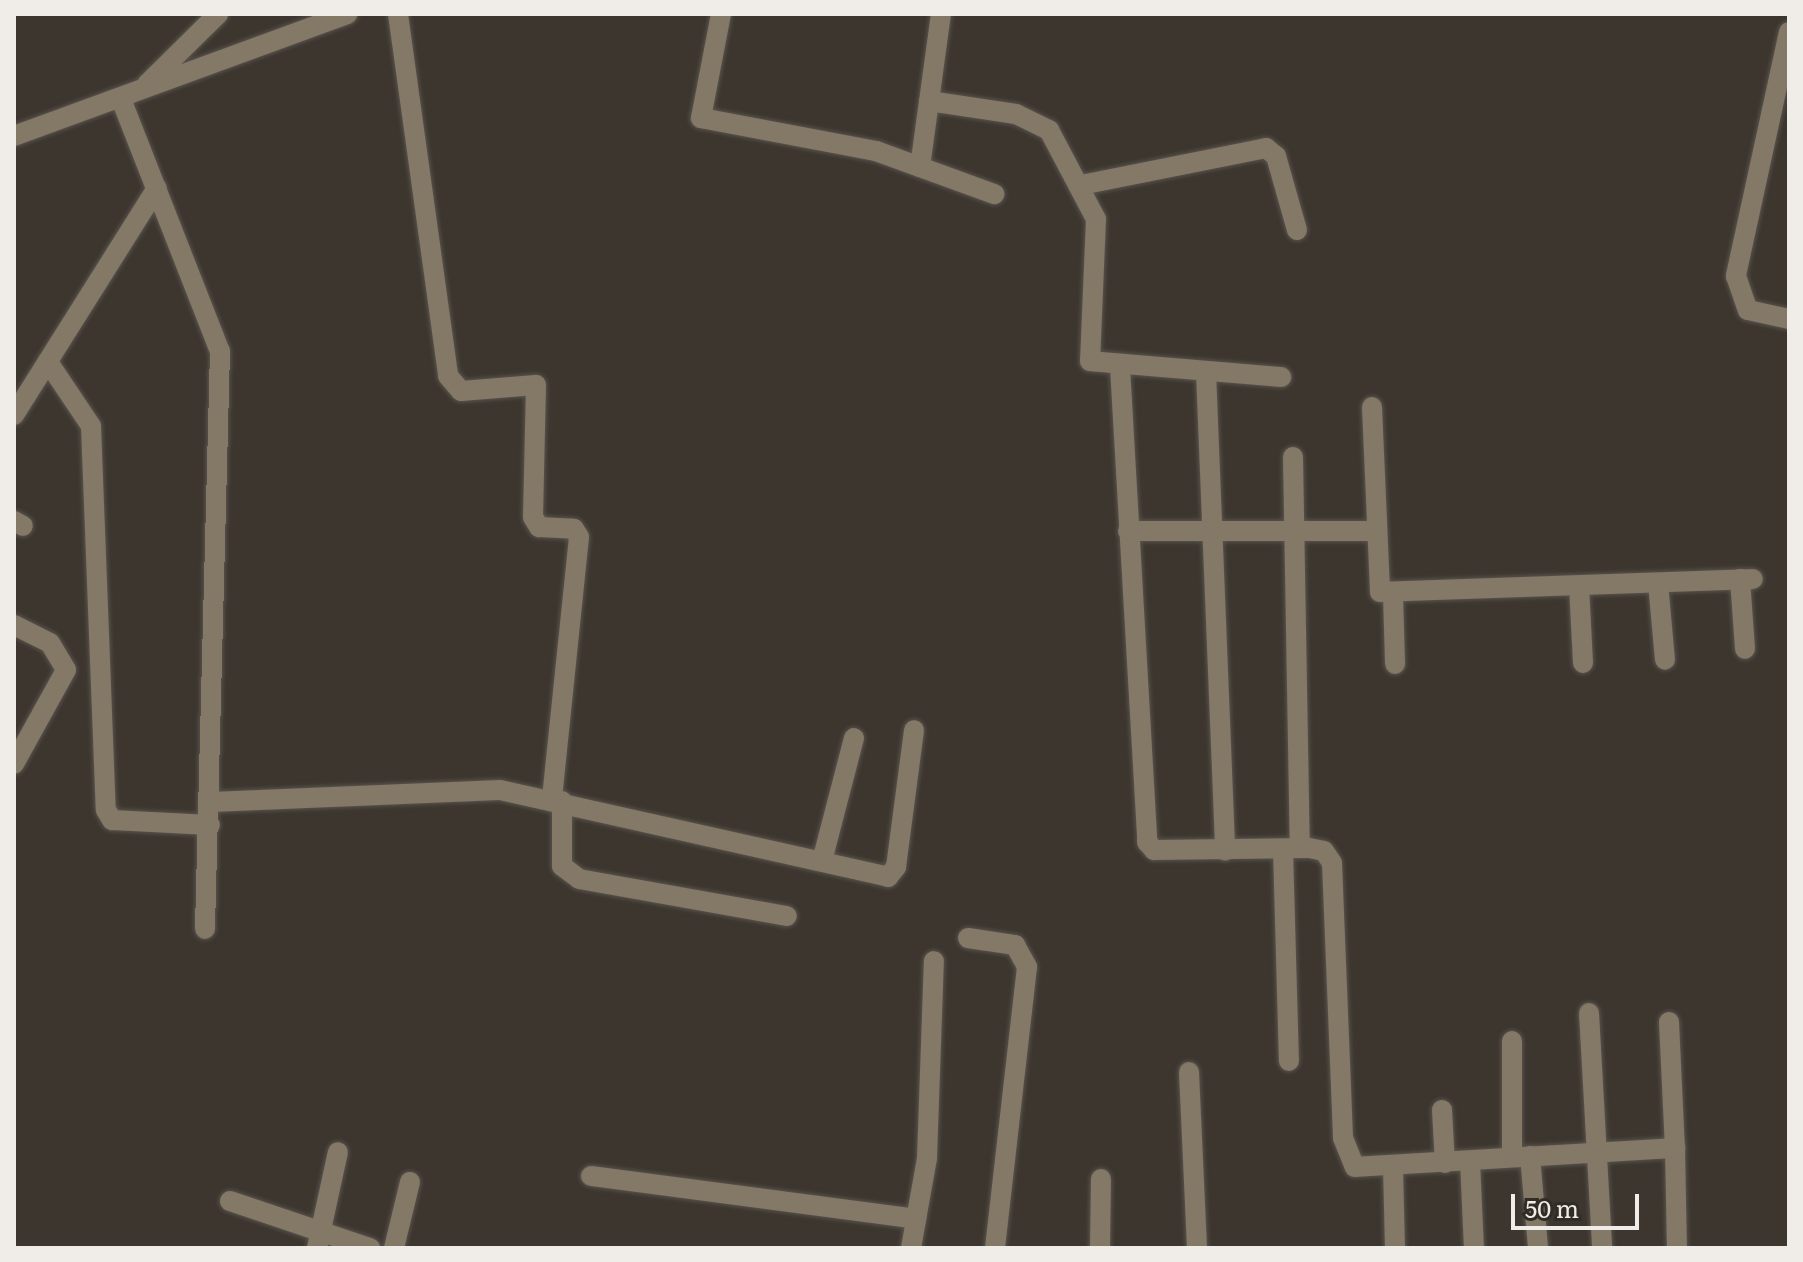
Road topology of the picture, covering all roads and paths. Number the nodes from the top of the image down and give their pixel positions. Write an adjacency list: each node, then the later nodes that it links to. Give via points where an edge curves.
1 (218, 14): 7 (street)
2 (347, 14): 7 (street)
3 (398, 14): 38 (street, via 448,376 461,391 536,385 533,517 539,527 574,529 579,537)
4 (721, 14): 10 (street, via 701,118 713,126 876,151)
5 (941, 14): 8 (street)
6 (1789, 32): 15 (street, via 1736,276 1748,310)
7 (130, 95): 9 (street); 12 (street)
8 (929, 101): 10 (street); 11 (street, via 1037,120)
9 (14, 136)
10 (920, 167): 13 (street)
11 (1081, 185): 14 (street, via 1266,148 1276,156); 17 (street, via 1099,236 1090,361)
12 (157, 188): 16 (street); 39 (street, via 220,351)
13 (994, 194)
14 (1297, 230)
15 (1789, 319)
16 (48, 362): 20 (street); 40 (street, via 91,426 106,810 112,820)
17 (1120, 367): 18 (street); 23 (street)
18 (1206, 372): 19 (street); 25 (street)
19 (1281, 377)
20 (16, 407)
21 (1372, 407): 24 (street)
22 (1293, 457): 26 (street)
23 (1128, 531): 25 (street); 42 (street, via 1147,842 1154,850)
24 (1375, 531): 26 (street); 29 (street, via 1374,584)
25 (1212, 532): 26 (street); 42 (street)
26 (1294, 532): 41 (street)
27 (1658, 583): 28 (street); 31 (street, via 1747,579); 32 (street)
28 (1579, 586): 29 (street); 33 (street)
29 (1393, 595): 34 (street)
30 (14, 625): 37 (street, via 50,643 66,670)
31 (1745, 649)
32 (1665, 660)
33 (1583, 663)
34 (1395, 664)
35 (914, 730): 43 (street, via 894,873)
36 (854, 738): 43 (street)
37 (14, 764)
38 (557, 800): 39 (street, via 480,789); 43 (street); 44 (street, via 562,866 579,879)
39 (211, 802): 40 (street)
40 (210, 825): 45 (street)
41 (1291, 849): 42 (street); 51 (street); 60 (street, via 1324,851 1332,863 1346,1155 1355,1167)
42 (1225, 851)
43 (822, 861)
44 (787, 916)
45 (205, 929)
46 (968, 938): 70 (street, via 1015,945 1027,967)
47 (934, 961): 65 (street, via 927,1158)
48 (1589, 1013): 55 (street)
49 (1669, 1022): 54 (street)
50 (1512, 1041): 57 (street)
51 (1289, 1061)
52 (1189, 1072): 72 (street)
53 (1442, 1110): 59 (street)
54 (1675, 1148): 55 (street); 77 (street)
55 (1595, 1150): 57 (street); 76 (street)
56 (338, 1152): 66 (street)
57 (1521, 1156): 58 (street); 75 (street)
58 (1470, 1161): 59 (street); 74 (street)
59 (1445, 1163): 60 (street)
60 (1393, 1167): 73 (street)
61 (591, 1176): 65 (street)
62 (1101, 1179): 71 (street)
63 (410, 1182): 68 (street)
64 (230, 1201): 66 (street)
65 (916, 1219): 69 (street)
66 (320, 1240): 67 (street)
67 (370, 1248)
68 (394, 1248)
69 (911, 1248)
70 (995, 1248)
71 (1100, 1248)
72 (1197, 1248)
73 (1395, 1248)
74 (1474, 1248)
75 (1538, 1248)
76 (1602, 1248)
77 (1677, 1248)

